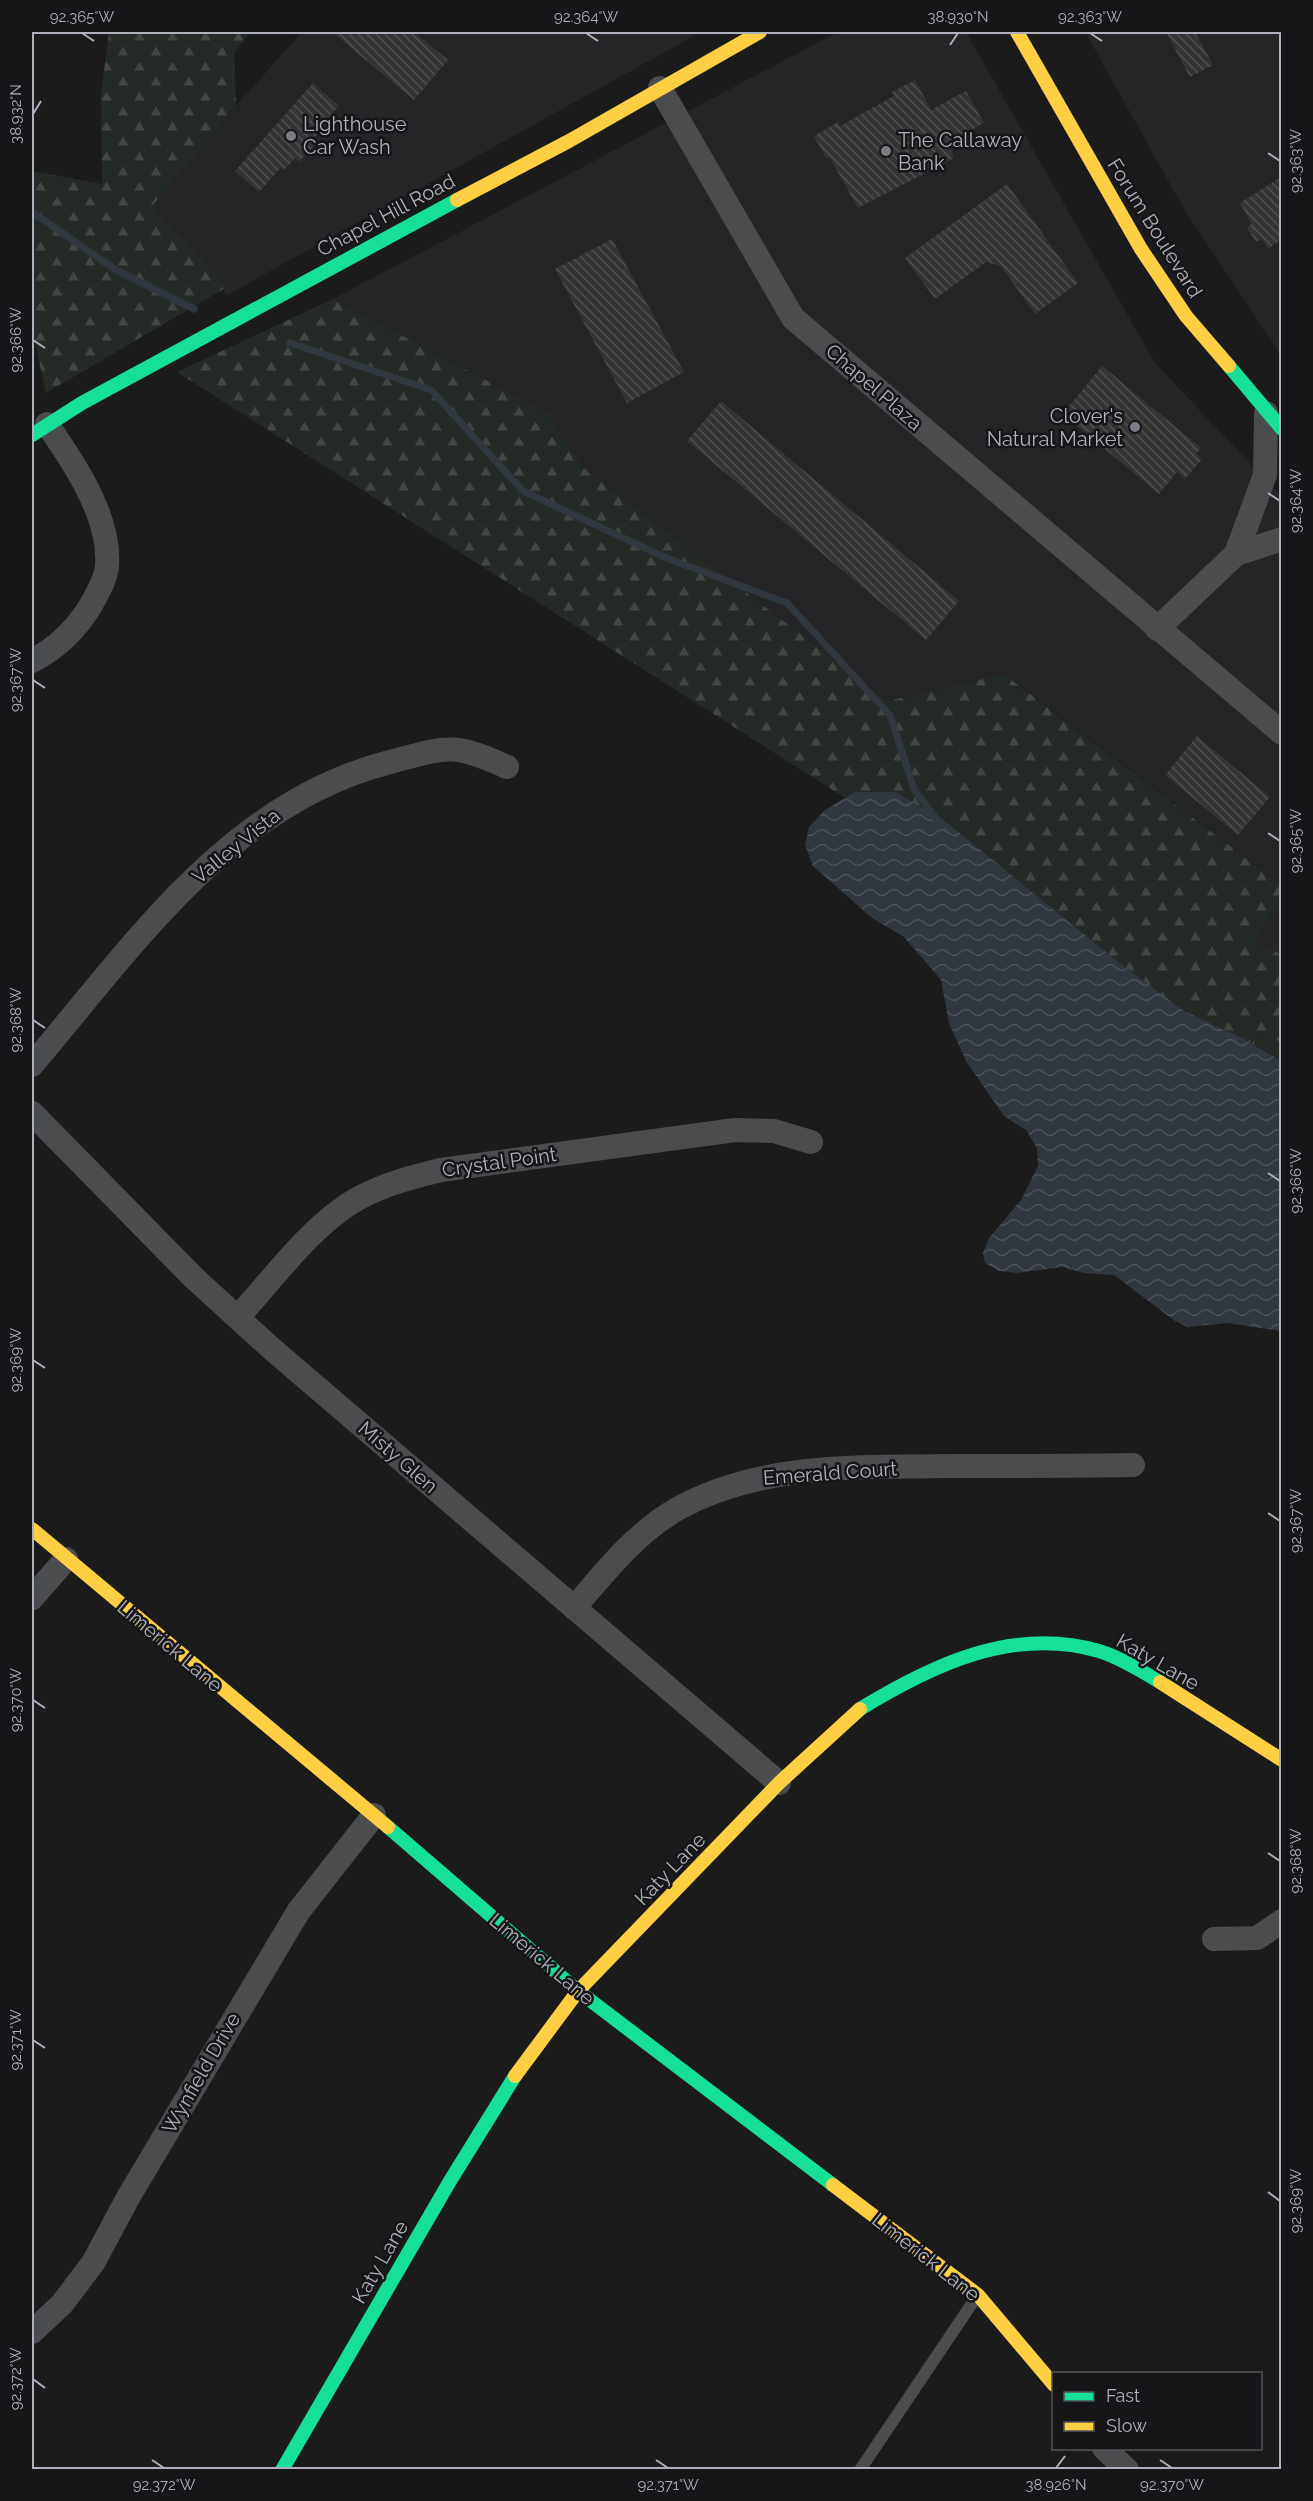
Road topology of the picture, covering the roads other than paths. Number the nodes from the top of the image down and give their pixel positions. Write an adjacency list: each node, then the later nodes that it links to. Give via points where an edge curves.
1 (760, 32): 3 (street, Chapel Hill Road)
2 (1017, 32): 4 (street, Forum Boulevard, via 1141,249 1186,316)
3 (660, 88): 5 (street, Chapel Hill Road); 8 (street, Chapel Plaza, via 793,318)
4 (1274, 421): 7 (street, via 1265,475)
5 (39, 430): 9 (street, via 85,483 105,532 107,568 81,621 52,650)
6 (1281, 539): 7 (street)
7 (1236, 554): 8 (street)
8 (1157, 628): 10 (street, Chapel Plaza)
9 (32, 661)
10 (1281, 733)
11 (507, 767): 12 (street, Valley Vista, via 472,750 443,748 358,770 270,815 176,896)
12 (32, 1065)
13 (32, 1113): 15 (street, Misty Glen, via 194,1278)
14 (812, 1142): 15 (street, Crystal Point, via 774,1131 735,1130 441,1170 394,1181 357,1199 321,1227)
15 (238, 1317): 20 (street, Misty Glen)
16 (1133, 1465): 20 (street, Emerald Court, via 883,1467 749,1479 679,1509 650,1528 618,1557)
17 (32, 1529): 18 (street, Limerick Lane)
18 (66, 1559): 19 (street); 23 (street, Limerick Lane)
19 (32, 1598)
20 (574, 1608): 22 (street, Misty Glen)
21 (1281, 1760): 22 (street, Katy Lane, via 1150,1676 1100,1651 1055,1643 1005,1645 925,1672 861,1708)
22 (779, 1783): 26 (street, Katy Lane)
23 (374, 1815): 26 (street, Limerick Lane); 28 (street, Wynfield Drive, via 298,1912 93,2263 62,2304)
24 (1281, 1921): 25 (street, via 1257,1938)
25 (1214, 1938)
26 (578, 1991): 27 (street, Limerick Lane); 31 (street, Katy Lane, via 508,2085)
27 (978, 2295): 29 (street, Limerick Lane); 32 (lane)
28 (32, 2332)
29 (1052, 2384)
30 (1106, 2450): 33 (street)
31 (282, 2469)
32 (860, 2469)
33 (1127, 2469)

